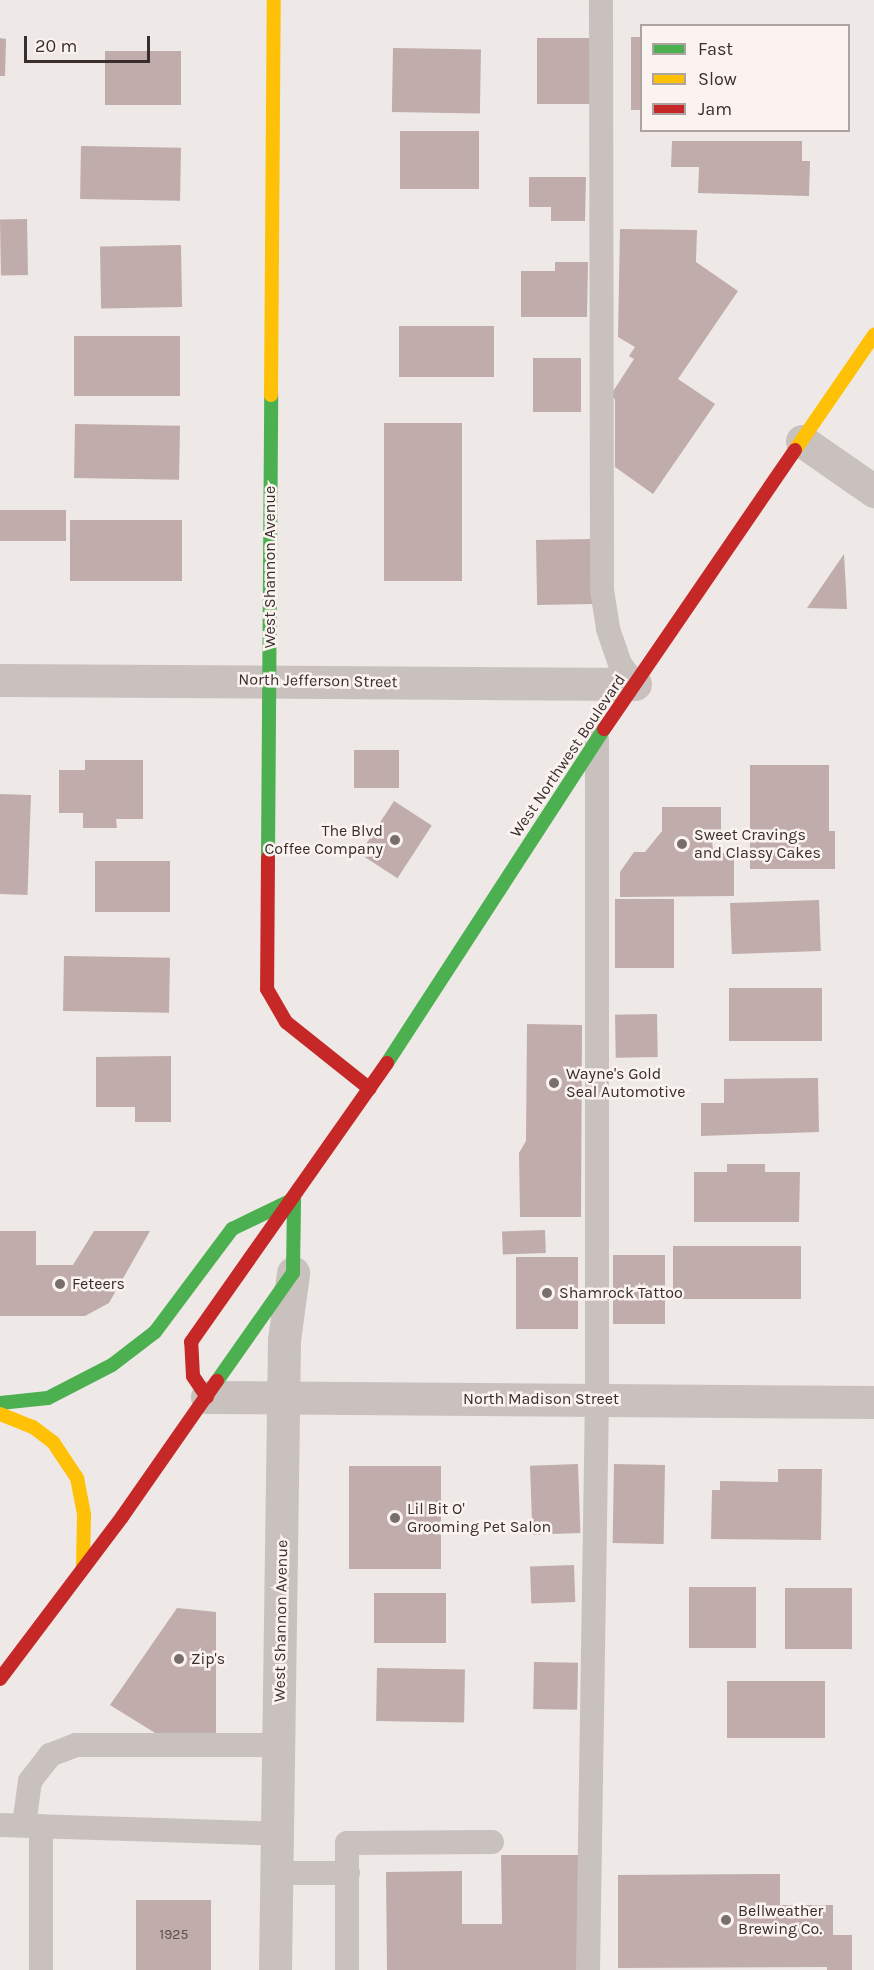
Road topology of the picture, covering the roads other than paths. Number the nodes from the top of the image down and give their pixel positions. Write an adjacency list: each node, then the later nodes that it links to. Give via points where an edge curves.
1 (274, 0): 7 (main road, West Shannon Avenue)
2 (601, 0): 8 (lane, via 602,590 608,629 620,664)
3 (874, 335): 4 (main road, West Northwest Boulevard)
4 (802, 441): 5 (street); 8 (main road, West Northwest Boulevard)
5 (874, 491)
6 (0, 680): 7 (street, North Jefferson Street)
7 (269, 680): 8 (street, North Jefferson Street); 10 (main road, West Shannon Avenue, via 267,988 286,1022)
8 (635, 684): 9 (main road, West Northwest Boulevard)
9 (597, 740): 10 (main road, West Northwest Boulevard); 15 (lane)
10 (370, 1089): 11 (main road, West Northwest Boulevard)
11 (294, 1199): 12 (main road); 13 (main road, via 191,1342 194,1376); 17 (main road, West Northwest Boulevard, via 232,1229 177,1307 133,1350 48,1398)
12 (293, 1273): 13 (main road); 14 (street, West Shannon Avenue, via 284,1340)
13 (207, 1397): 14 (street, North Madison Street); 19 (main road)
14 (283, 1397): 15 (street, North Madison Street); 21 (street, West Shannon Avenue)
15 (597, 1399): 16 (street, North Madison Street); 30 (lane)
16 (874, 1402)
17 (0, 1403)
18 (0, 1414): 19 (main road, via 33,1427 53,1442 77,1478 84,1515)
19 (83, 1569): 20 (main road)
20 (0, 1678)
21 (279, 1745): 22 (lane, via 76,1745 50,1755 30,1781); 23 (street, West Shannon Avenue)
22 (22, 1825): 23 (lane); 27 (lane)
23 (279, 1834): 25 (street, West Shannon Avenue)
24 (492, 1842): 26 (lane, via 347,1844)
25 (277, 1873): 26 (lane); 28 (street, West Shannon Avenue)
26 (348, 1873): 29 (lane)
27 (41, 1970)
28 (275, 1970)
29 (347, 1970)
30 (588, 1970)

